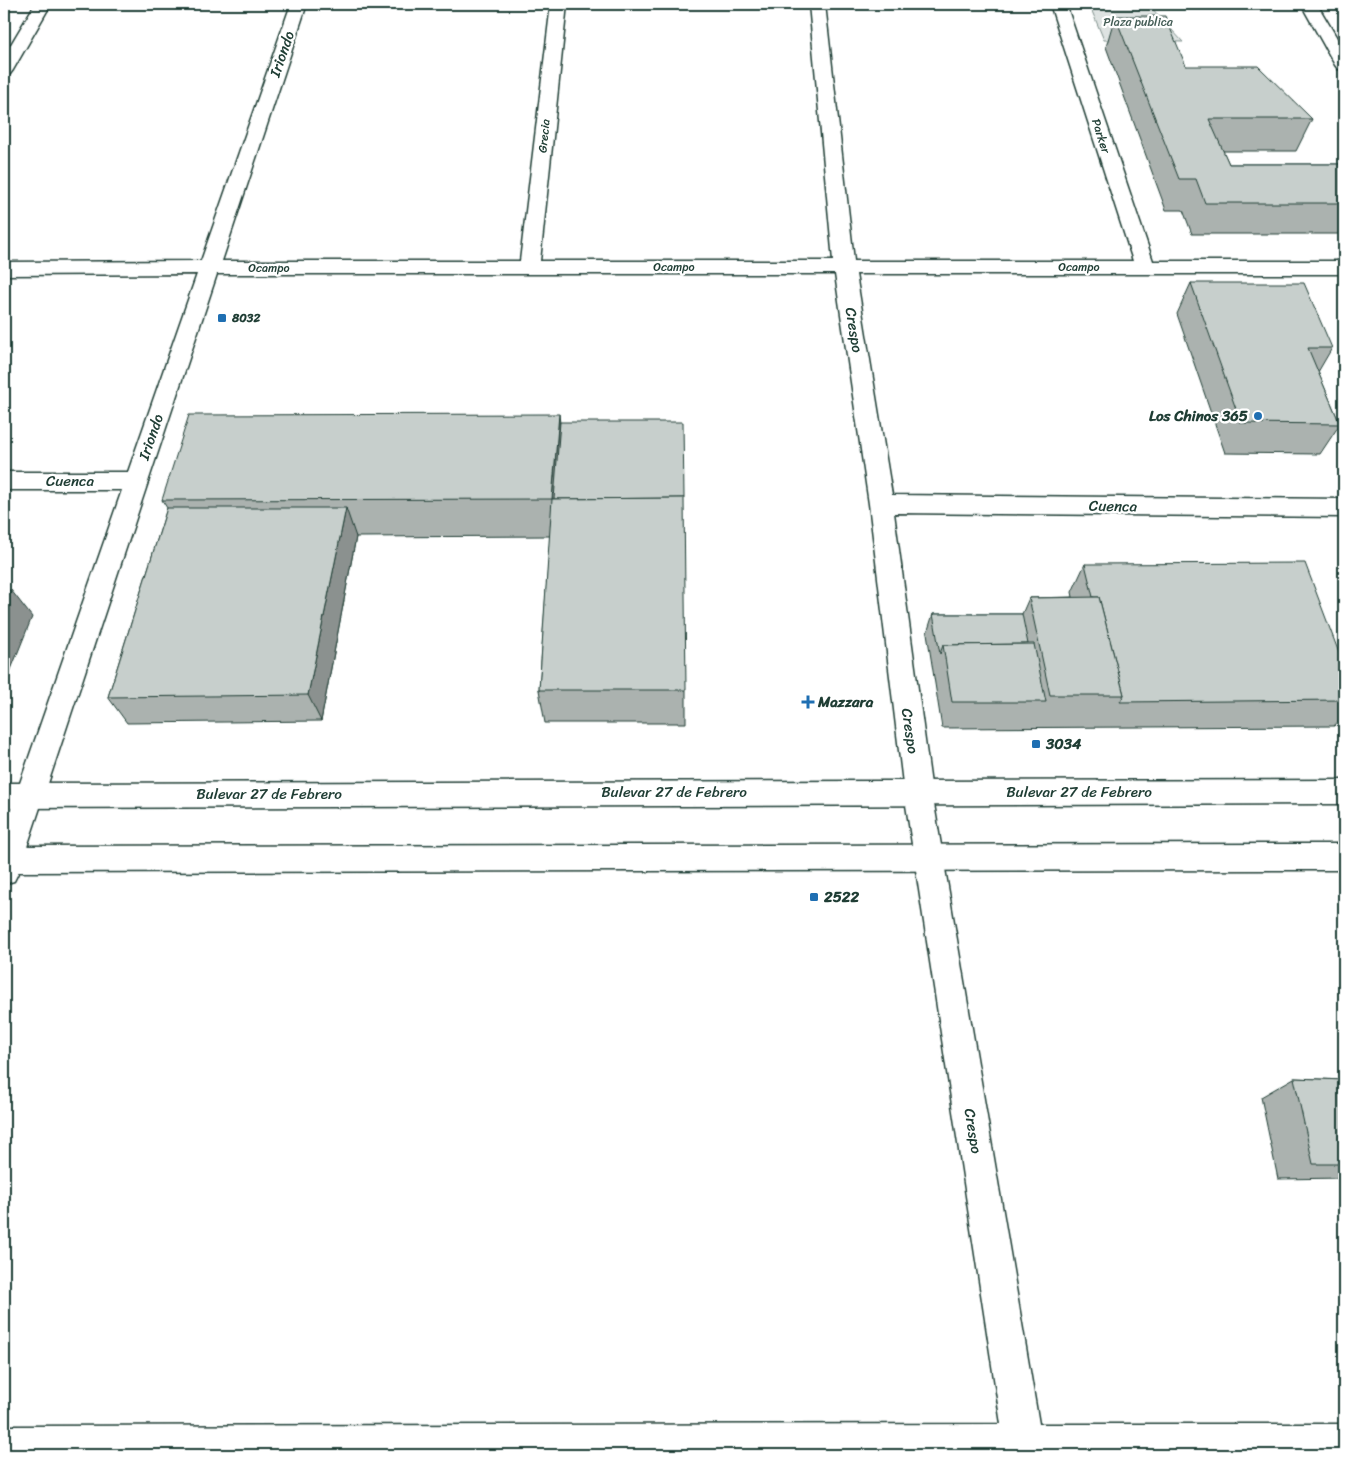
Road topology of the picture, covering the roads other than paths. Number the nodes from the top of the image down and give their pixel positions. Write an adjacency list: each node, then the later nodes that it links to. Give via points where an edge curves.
1 (42, 4): 8 (street)
2 (298, 4): 13 (street, Iriondo)
3 (559, 4): 14 (street, Grecia)
4 (817, 4): 9 (street, Crespo)
5 (1058, 4): 10 (street, Parker)
6 (1309, 4): 7 (street)
7 (1344, 66)
8 (4, 70)
9 (844, 266): 10 (street, Ocampo); 14 (street, Ocampo); 17 (street, Crespo)
10 (1145, 267): 11 (street, Ocampo)
11 (1344, 267)
12 (4, 268): 13 (street, Ocampo)
13 (209, 268): 14 (street, Ocampo); 16 (street, Iriondo)
14 (529, 268)
15 (4, 481): 16 (street, Cuenca)
16 (136, 481): 21 (street, Iriondo)
17 (881, 504): 18 (street, Cuenca); 19 (street, Crespo)
18 (1344, 508)
19 (918, 792): 20 (street, Bulevar 27 de Febrero); 21 (street, Bulevar 27 de Febrero); 22 (street, Crespo)
20 (1344, 792)
21 (16, 796): 24 (street, Iriondo)
22 (930, 857): 23 (street); 24 (street); 27 (street, Crespo)
23 (1344, 858)
24 (5, 863)
25 (1344, 1443): 27 (street)
26 (4, 1445): 27 (street)
27 (1024, 1449)

